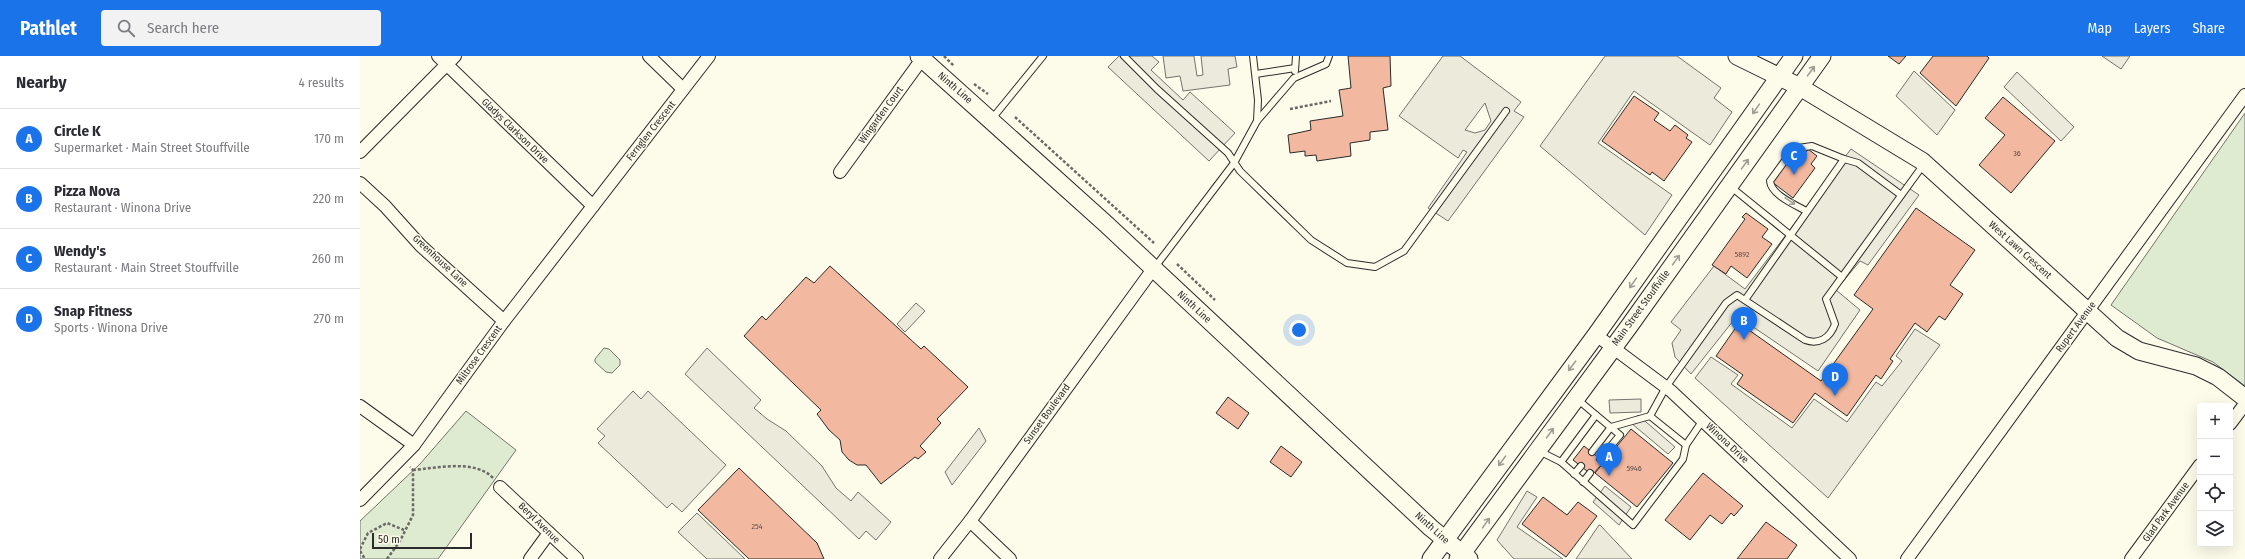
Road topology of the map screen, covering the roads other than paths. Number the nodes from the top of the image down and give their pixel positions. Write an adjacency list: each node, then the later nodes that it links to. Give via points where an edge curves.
1 (649, 56): 18 (street)
2 (709, 56): 18 (street, Fernglen Crescent)
3 (1043, 56): 21 (lane)
4 (1124, 56): 25 (lane, via 1157,90 1228,153)
5 (1253, 56): 14 (lane)
6 (1296, 56): 13 (lane)
7 (1329, 56): 16 (lane, via 1326,64)
8 (1737, 56): 15 (main road, West Lawn Crescent)
9 (1794, 56): 15 (main road, Main Street Stouffville)
10 (1822, 56): 17 (main road, Main Street Stouffville, one-way to 10)
11 (920, 57): 21 (main road, Ninth Line); 27 (street, Wingarden Court)
12 (446, 59): 23 (street); 31 (street, Gladys Clarkson Drive)
13 (1295, 68): 14 (lane); 16 (lane)
14 (1256, 74): 22 (lane)
15 (1778, 77): 17 (main road, West Lawn Crescent); 39 (main road, Main Street Stouffville, one-way to 39)
16 (1294, 78): 22 (lane)
17 (1800, 87): 26 (main road, West Lawn Crescent); 29 (main road, Main Street Stouffville, one-way to 17)
18 (683, 89): 31 (street, Fernglen Crescent)
19 (2245, 95): 37 (street, Rupert Avenue)
20 (1506, 111): 25 (lane, via 1404,251 1375,267 1347,263 1311,240 1240,172)
21 (991, 120): 34 (main road, Ninth Line)
22 (1258, 121): 25 (lane)
23 (360, 152)
24 (1844, 159): 30 (lane, via 1858,163); 32 (lane); 32 (lane, one-way to 32, via 1812,146 1798,148 1792,151 1774,175 1770,181 1774,190)
25 (1234, 163): 34 (lane)
26 (1925, 163): 30 (lane); 37 (main road, West Lawn Crescent)
27 (840, 172)
28 (360, 183): 38 (street, Greenhouse Lane, via 421,246)
29 (1729, 186): 33 (lane); 40 (main road, Main Street Stouffville, one-way to 29)
30 (1902, 195): 35 (lane)
31 (593, 206): 38 (street, Miltrose Crescent)
32 (1806, 211): 33 (lane)
33 (1790, 235): 35 (lane); 36 (lane)
34 (1153, 269): 64 (street, Sunset Boulevard); 66 (main road, Ninth Line)
35 (1842, 277): 36 (lane, via 1826,299 1835,324 1833,330 1820,342 1805,340)
36 (1745, 300): 41 (lane, via 1737,295 1726,303)
37 (2088, 312): 43 (main road, West Lawn Crescent, via 2117,338 2139,351 2196,366 2232,386); 74 (street, Rupert Avenue)
38 (504, 321): 52 (street, Miltrose Crescent)
39 (1596, 335): 40 (street, Winona Drive); 66 (main road, Main Street Stouffville, one-way to 66)
40 (1612, 348): 41 (street, Winona Drive); 42 (main road, Main Street Stouffville)
41 (1666, 386): 47 (lane); 48 (street, Winona Drive)
42 (1576, 398): 46 (lane); 53 (main road, Main Street Stouffville, one-way to 42)
43 (2245, 398)
44 (2245, 404): 49 (street)
45 (360, 406): 52 (street)
46 (1596, 415): 50 (lane); 56 (lane)
47 (1650, 416): 50 (lane); 51 (lane)
48 (1703, 420): 51 (lane); 73 (street, Winona Drive)
49 (2233, 420)
50 (1611, 427): 54 (lane); 55 (lane, via 1620,435)
51 (1686, 445): 61 (lane, via 1683,459 1633,525)
52 (414, 446): 63 (street, Miltrose Crescent)
53 (1538, 450): 56 (lane); 67 (main road, Main Street Stouffville, one-way to 53)
54 (1592, 452)
55 (1600, 459)
56 (1561, 462): 60 (lane)
57 (1580, 466): 60 (lane)
58 (2197, 469): 75 (street, Glad Park Avenue)
59 (1590, 473): 61 (lane)
60 (1574, 474): 61 (lane)
61 (1583, 482)
62 (500, 487): 65 (street, Beryl Avenue)
63 (360, 500)
64 (970, 522): 70 (street, Sunset Boulevard); 71 (street)
65 (549, 533): 68 (street); 69 (street, Beryl Avenue)
66 (1444, 540): 67 (main road, Ninth Line); 72 (main road, Main Street Stouffville)
67 (1463, 557)
68 (530, 559)
69 (577, 559)
70 (940, 559)
71 (1010, 559)
72 (1431, 559)
73 (1850, 559)
74 (1908, 559)
75 (2131, 559)

